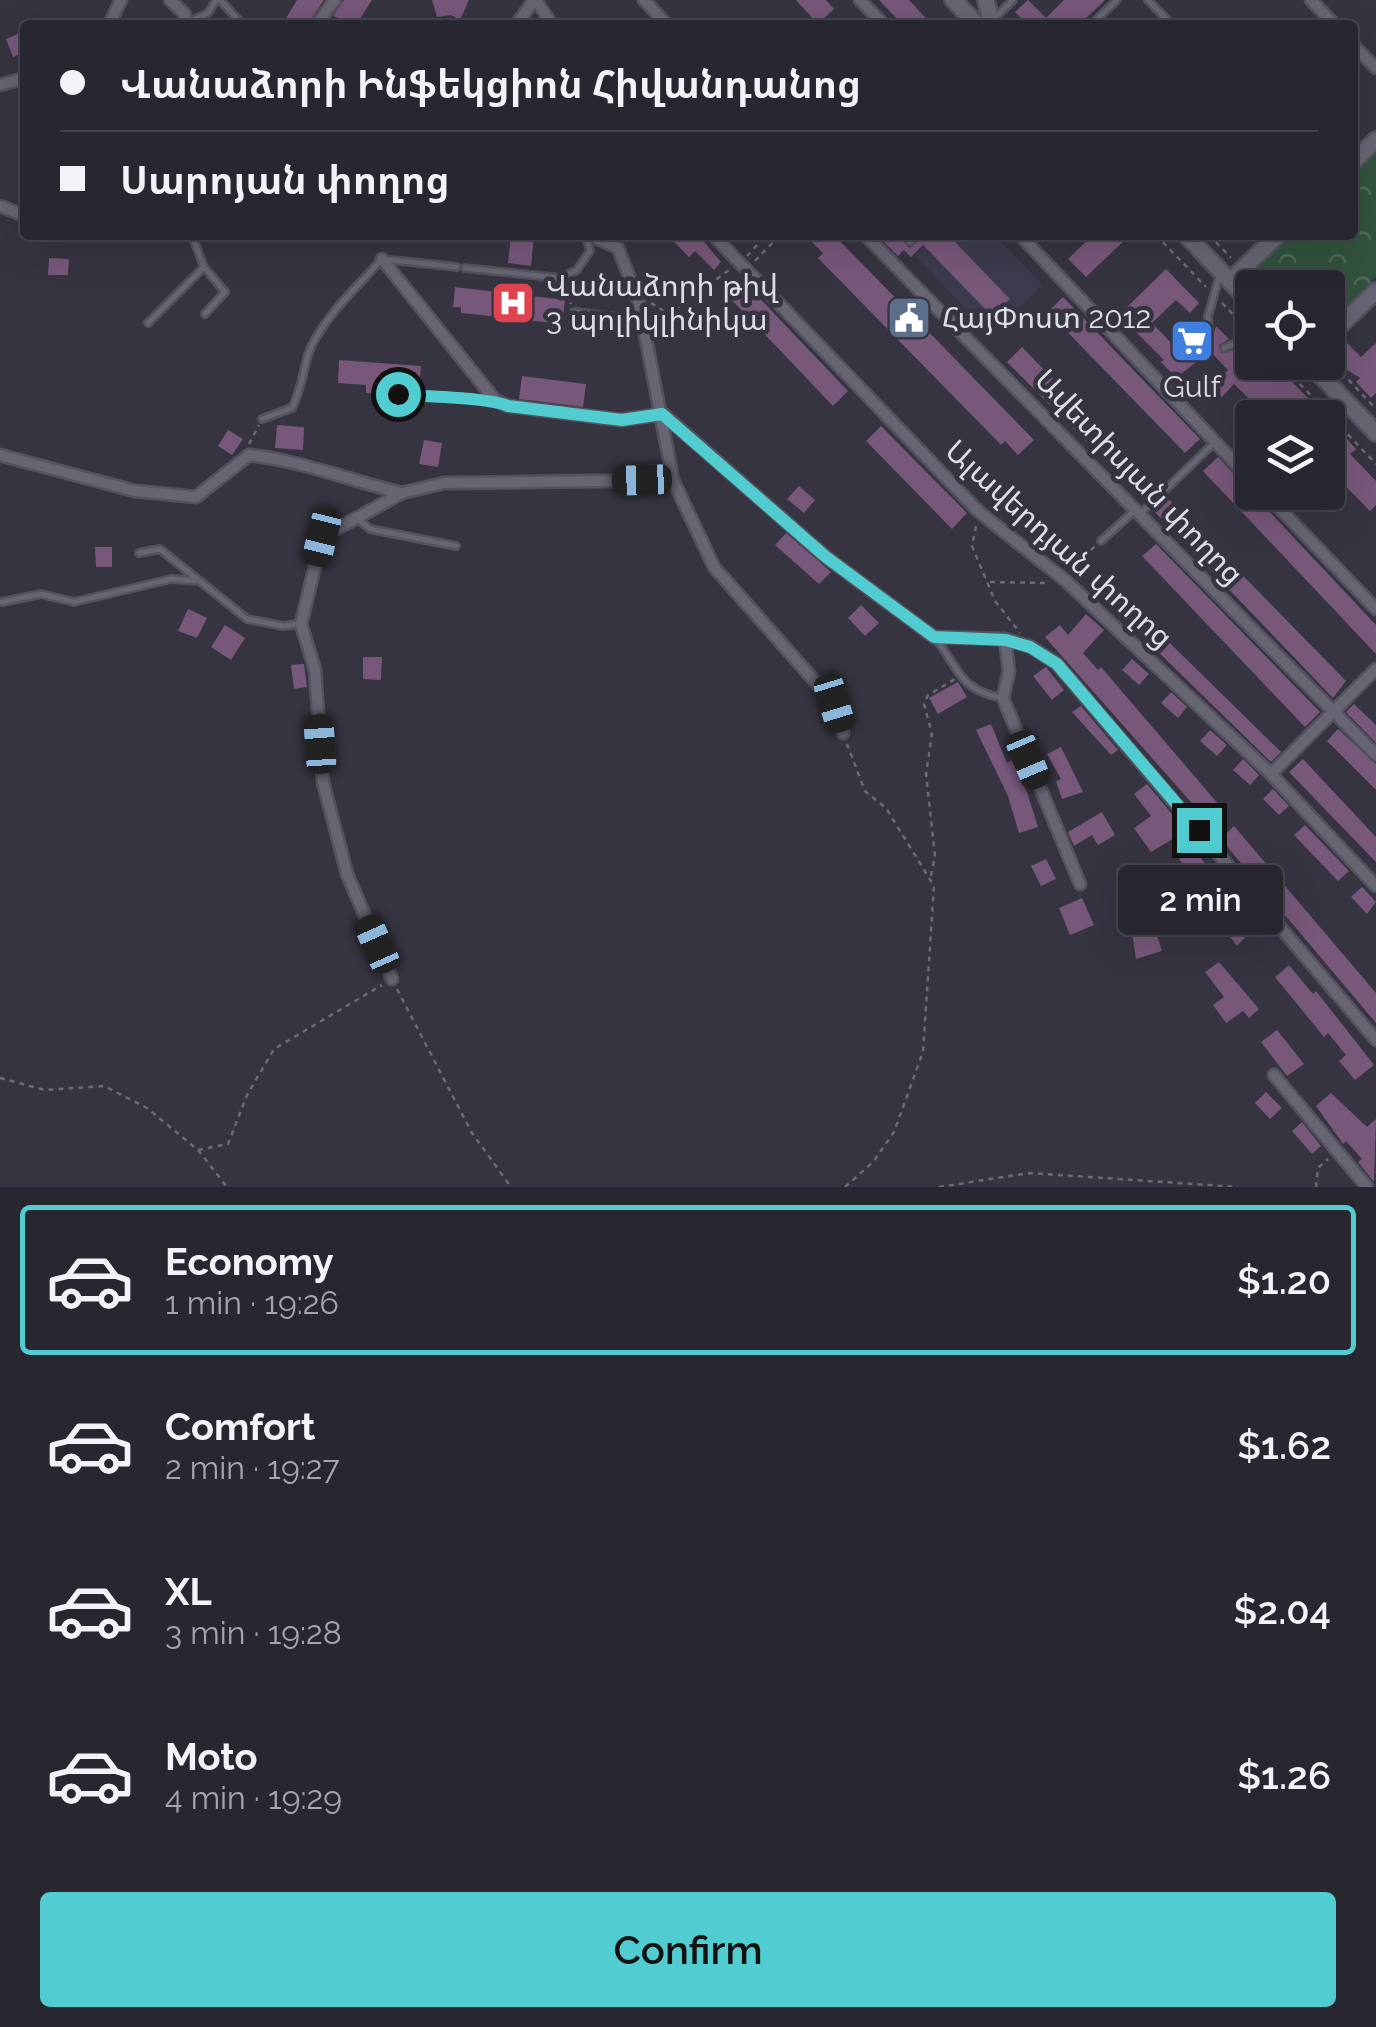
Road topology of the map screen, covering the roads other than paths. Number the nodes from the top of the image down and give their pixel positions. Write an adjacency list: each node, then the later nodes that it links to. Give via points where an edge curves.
1 (218, 0): 12 (lane); 13 (lane)
2 (335, 0): 14 (street)
3 (535, 0): 15 (street)
4 (644, 0): 16 (street)
5 (860, 0): 17 (street)
6 (954, 0): 7 (main road); 18 (main road)
7 (966, 0)
8 (1013, 0): 19 (lane)
9 (1118, 0): 20 (lane)
10 (1148, 0): 21 (lane)
11 (1311, 0): 22 (street)
12 (194, 20)
13 (237, 20)
14 (320, 20)
15 (520, 20)
16 (662, 20)
17 (879, 20)
18 (982, 20)
19 (991, 20)
20 (1096, 20)
21 (1167, 20)
22 (1330, 20)
23 (1358, 50): 24 (street)
24 (1376, 68)
25 (194, 240): 38 (lane)
26 (589, 240): 37 (lane, via 577,270 560,278)
27 (600, 240): 36 (street)
28 (611, 240): 36 (lane)
29 (717, 240): 78 (street, Ալավերդյան փողոց, via 978,512 1066,581)
30 (870, 240): 62 (street, Ավետիսյան փողոց)
31 (912, 240): 35 (lane)
32 (1025, 240): 56 (street)
33 (1191, 240): 39 (main road)
34 (1272, 240): 39 (main road)
35 (910, 242)
36 (618, 248): 44 (street)
37 (382, 259): 52 (street); 54 (lane, via 310,349 305,384 292,408)
38 (204, 267): 43 (lane, via 225,292); 46 (lane)
39 (1226, 276): 40 (main road); 47 (lane, via 1213,294)
40 (1235, 286)
41 (1376, 290): 45 (main road)
42 (574, 312): 44 (lane)
43 (206, 314)
44 (642, 320): 53 (street)
45 (1345, 320)
46 (148, 324)
47 (1209, 332)
48 (1235, 343): 49 (lane)
49 (1224, 348)
50 (1325, 380): 55 (main road)
51 (398, 394): 52 (lane)
52 (495, 400): 53 (street, via 622,420)
53 (662, 414): 59 (street); 71 (street, via 826,557)
54 (260, 422)
55 (1376, 433)
56 (1215, 442): 58 (street); 62 (lane)
57 (0, 454): 60 (street, via 136,491 196,497 249,456 298,460)
58 (1235, 463)
59 (673, 480): 60 (street, via 444,483); 76 (street, via 714,567 834,703)
60 (402, 493): 63 (street)
61 (1281, 510): 69 (street)
62 (1138, 511): 64 (lane); 75 (street, Ավետիսյան փողոց)
63 (357, 518): 65 (lane, via 370,529); 70 (street, via 322,537)
64 (1098, 543)
65 (456, 546)
66 (138, 553): 67 (lane, via 160,548)
67 (200, 581): 68 (lane, via 171,580 74,602 42,594); 70 (lane, via 247,618)
68 (2, 602)
69 (1376, 609)
70 (301, 624): 81 (street, via 315,670 323,782 347,874)
71 (934, 637): 72 (street); 74 (lane, via 973,692)
72 (1012, 641): 74 (street); 82 (street, via 1057,664)
73 (1376, 669): 75 (street)
74 (1003, 698): 79 (street)
75 (1335, 714): 77 (street, Ավետիսյան փողոց); 78 (street)
76 (843, 733)
77 (1376, 754)
78 (1271, 774): 80 (street, Ալավերդյան փողոց)
79 (1080, 884)
80 (1376, 886)
81 (392, 979)
82 (1376, 1040)
83 (1274, 1075): 84 (street)
84 (1367, 1187)

